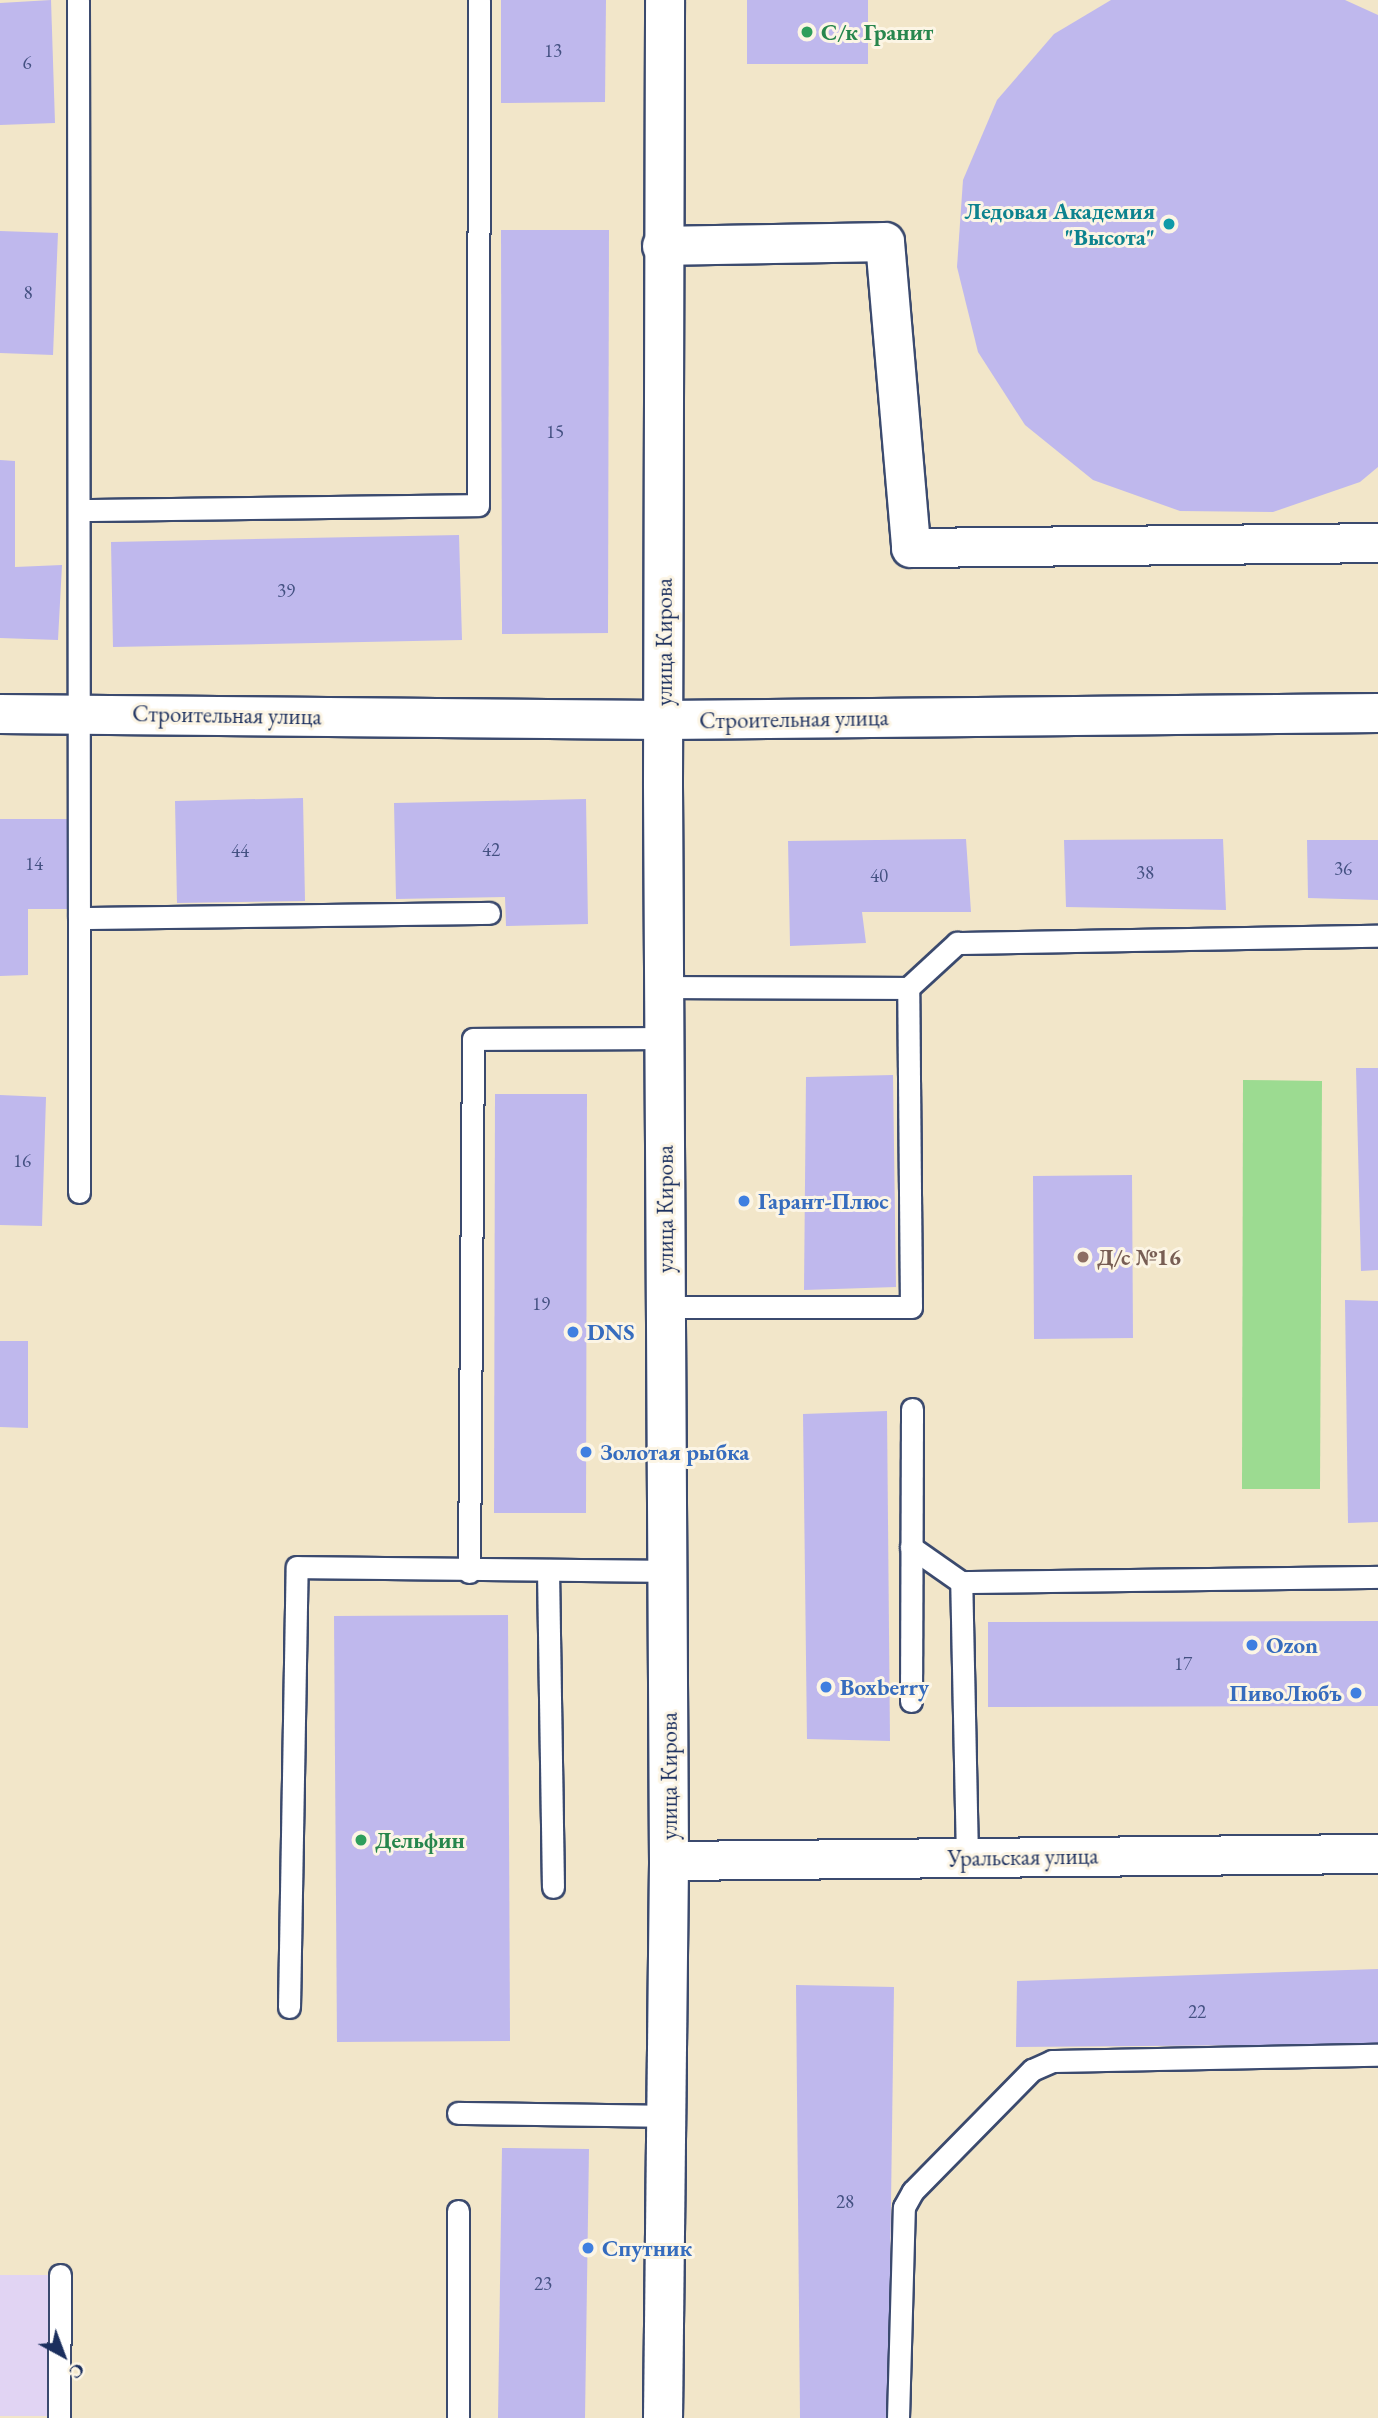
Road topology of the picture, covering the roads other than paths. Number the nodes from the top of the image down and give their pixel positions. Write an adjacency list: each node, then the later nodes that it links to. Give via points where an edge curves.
1 (78, 0): 5 (lane)
2 (479, 0): 5 (lane, via 478,505)
3 (665, 0): 4 (street, улица Кирова)
4 (662, 246): 6 (street, via 885,242 911,548); 10 (street, улица Кирова)
5 (82, 510): 9 (lane)
6 (1378, 542)
7 (1378, 713): 10 (street, Строительная улица)
8 (0, 714): 9 (street, Строительная улица)
9 (78, 714): 10 (street, Строительная улица); 12 (lane)
10 (664, 720): 14 (street, улица Кирова)
11 (489, 913): 12 (lane)
12 (79, 918): 17 (lane)
13 (1378, 936): 15 (lane, via 957,943)
14 (664, 987): 15 (lane); 16 (street, улица Кирова)
15 (908, 988): 18 (lane, via 911,1307)
16 (663, 1038): 18 (street, улица Кирова); 23 (lane, via 473,1039)
17 (79, 1192)
18 (665, 1307): 22 (street, улица Кирова)
19 (912, 1409): 20 (lane)
20 (911, 1547): 25 (lane); 26 (lane)
21 (548, 1570): 22 (lane); 23 (lane); 30 (lane)
22 (668, 1571): 29 (street, улица Кирова)
23 (469, 1572): 31 (lane, via 296,1567)
24 (1378, 1577): 25 (lane)
25 (961, 1582): 28 (lane)
26 (911, 1701)
27 (1378, 1854): 28 (street, Уральская улица)
28 (967, 1858): 29 (street, Уральская улица)
29 (669, 1861): 34 (street, улица Кирова)
30 (552, 1886)
31 (289, 2007)
32 (1378, 2056): 40 (lane, via 1052,2061 1032,2070 913,2191 904,2207)
33 (458, 2113): 34 (lane)
34 (666, 2116): 39 (street, улица Кирова)
35 (458, 2211): 38 (lane)
36 (60, 2275): 37 (lane)
37 (59, 2418)
38 (458, 2418)
39 (663, 2418)
40 (898, 2418)

